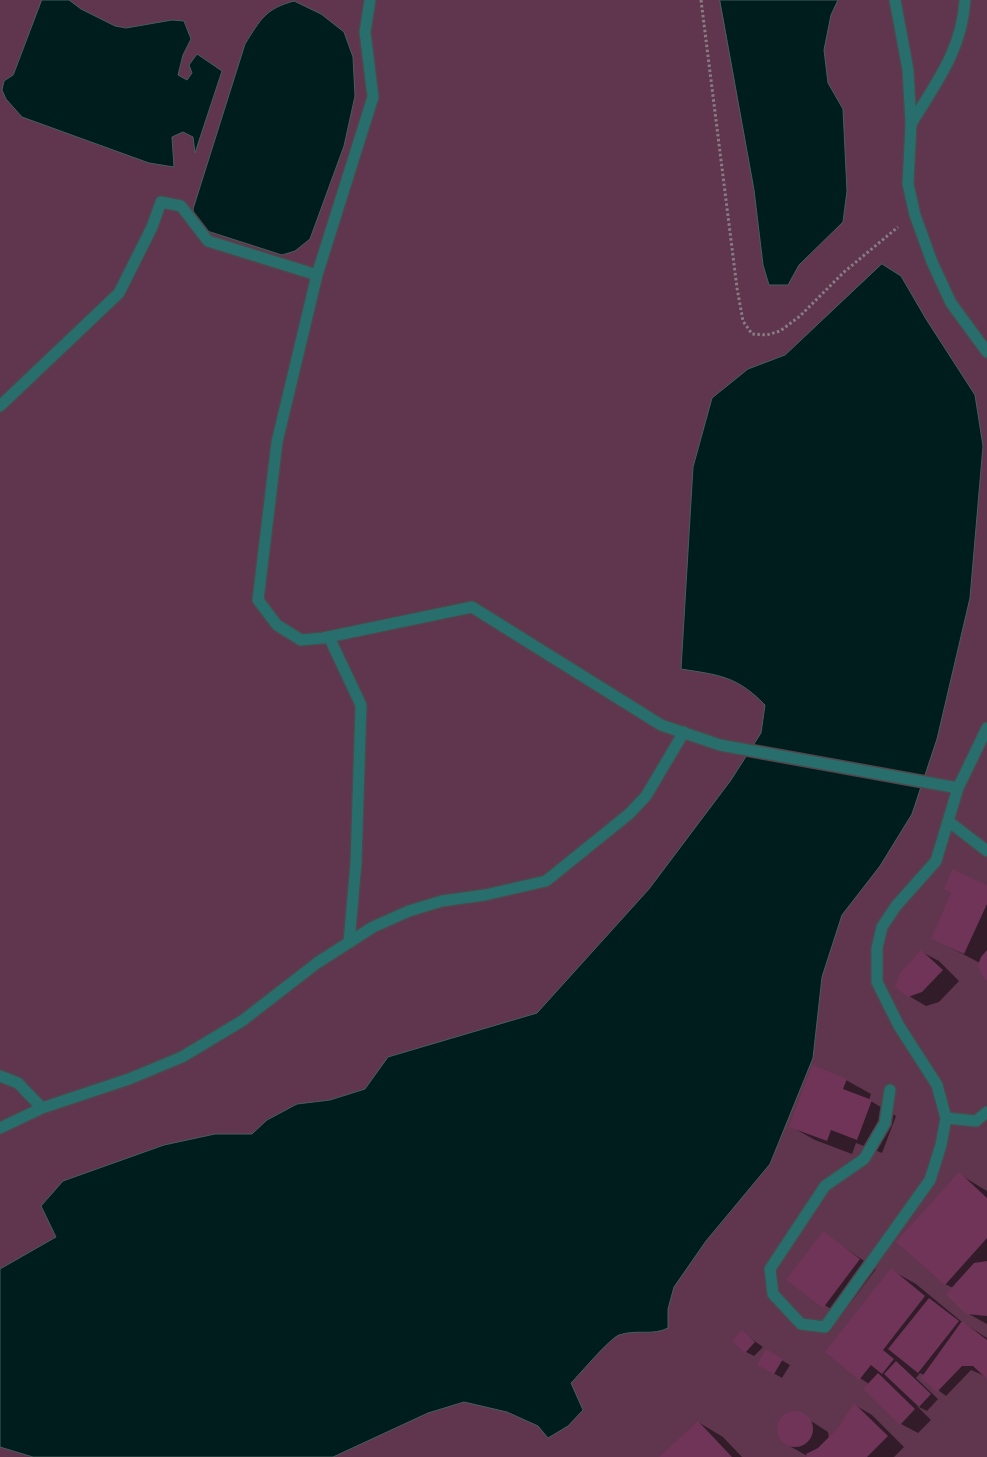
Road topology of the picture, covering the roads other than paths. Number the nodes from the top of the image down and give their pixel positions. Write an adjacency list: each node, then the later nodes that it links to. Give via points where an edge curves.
1 (370, 0): 5 (lane, via 365,32 373,97)
2 (895, 0): 4 (lane, via 908,70)
3 (965, 0): 4 (lane, via 964,23 950,60)
4 (911, 124): 6 (lane, via 908,184 915,215 951,303)
5 (317, 275): 7 (lane, via 208,241 181,206 161,202 119,293); 8 (lane, via 277,442 258,600 277,625 301,640)
6 (987, 352)
7 (0, 406)
8 (329, 637): 10 (lane, via 472,607 661,725); 14 (lane, via 361,705 356,863)
9 (987, 728): 11 (lane)
10 (684, 732): 11 (lane, via 720,745); 14 (lane, via 646,796 546,881 442,901 409,911)
11 (958, 788): 12 (lane)
12 (948, 821): 13 (lane); 19 (lane, via 936,861 882,926 877,948 877,982 899,1026 936,1085)
13 (987, 851)
14 (349, 942): 17 (lane, via 316,962 242,1021 182,1057 129,1079)
15 (0, 1076): 17 (lane, via 18,1083)
16 (890, 1090): 19 (lane, via 884,1123 864,1159 825,1186 770,1269 773,1294 801,1324 825,1327 930,1180)
17 (42, 1108): 20 (lane)
18 (987, 1112): 19 (lane, via 976,1121)
19 (946, 1118)
20 (0, 1128)

